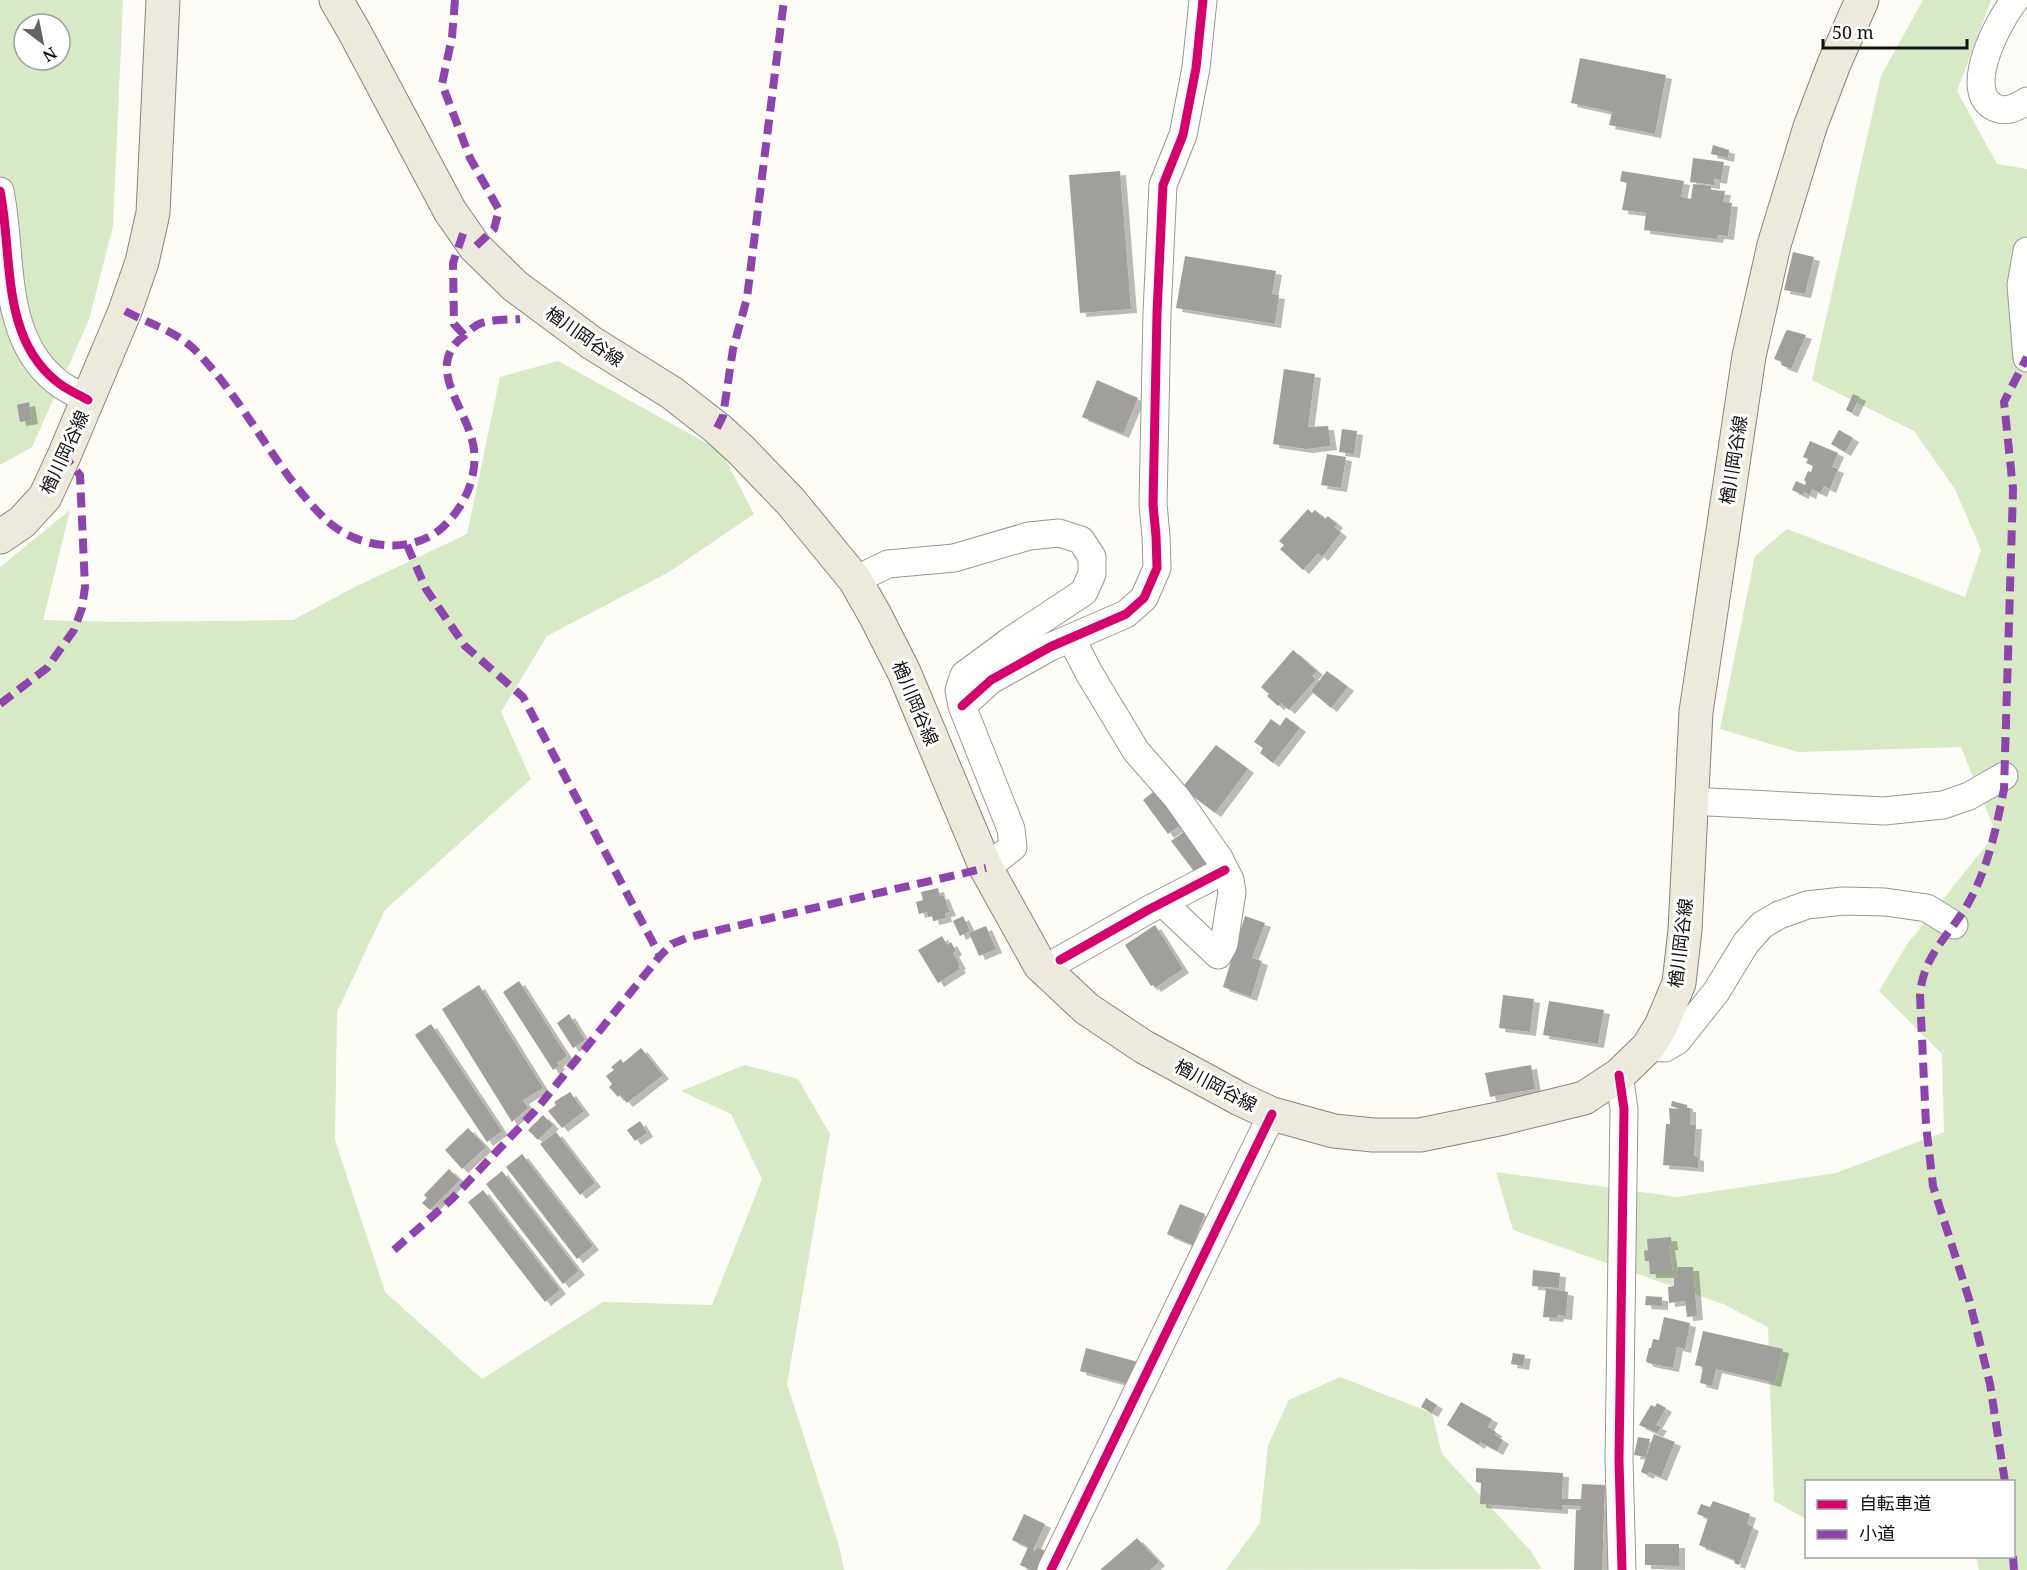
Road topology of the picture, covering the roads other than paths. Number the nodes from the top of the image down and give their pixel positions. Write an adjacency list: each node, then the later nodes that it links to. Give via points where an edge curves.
1 (163, 0): 10 (main road, 楢川岡谷線, via 153,213 125,311)
2 (336, 0): 12 (main road, 楢川岡谷線, via 450,212 475,247 515,286 717,428 791,502)
3 (1203, 0): 13 (street, via 1196,68 1183,135 1163,185 1153,504 1157,568 1144,598 1126,614)
4 (1862, 0): 16 (main road, 楢川岡谷線, via 1810,127 1774,245 1749,356 1695,712)
5 (2015, 0): 6 (street, via 1999,26 1980,82 1983,96 1998,110 2014,109)
6 (2027, 101)
7 (0, 190): 10 (street, via 13,305 22,333 36,360 56,381)
8 (2027, 251): 9 (street, via 2021,285)
9 (2027, 358)
10 (88, 400): 11 (main road, 楢川岡谷線, via 45,496 22,522)
11 (0, 537)
12 (855, 580): 14 (street, via 888,564 954,558 1029,536 1059,533 1081,540 1092,557 1092,574 1084,592 964,675 959,690); 17 (main road, 楢川岡谷線, via 904,672)
13 (1071, 638): 14 (street, via 991,680); 18 (street, via 1136,751 1177,798)
14 (962, 706): 17 (street, via 1011,829 1013,847)
15 (2004, 776): 16 (street, via 1969,796 1943,805 1884,811)
16 (1690, 801): 22 (main road, 楢川岡谷線, via 1679,983)
17 (986, 868): 24 (main road, 楢川岡谷線, via 1040,964 1087,1010 1144,1047)
18 (1225, 870): 19 (street); 19 (street, via 1232,892 1224,945 1218,955)
19 (1163, 903): 21 (street)
20 (1954, 925): 22 (street, via 1927,908 1885,902 1807,904 1779,915 1762,925 1746,943 1700,1015 1677,1041 1665,1048)
21 (1060, 960)
22 (1648, 1047): 23 (main road, 楢川岡谷線)
23 (1619, 1075): 24 (main road, 楢川岡谷線, via 1584,1098 1420,1135 1334,1131); 26 (street, via 1624,1109)
24 (1272, 1114): 25 (street)
25 (1051, 1570)
26 (1622, 1570)

